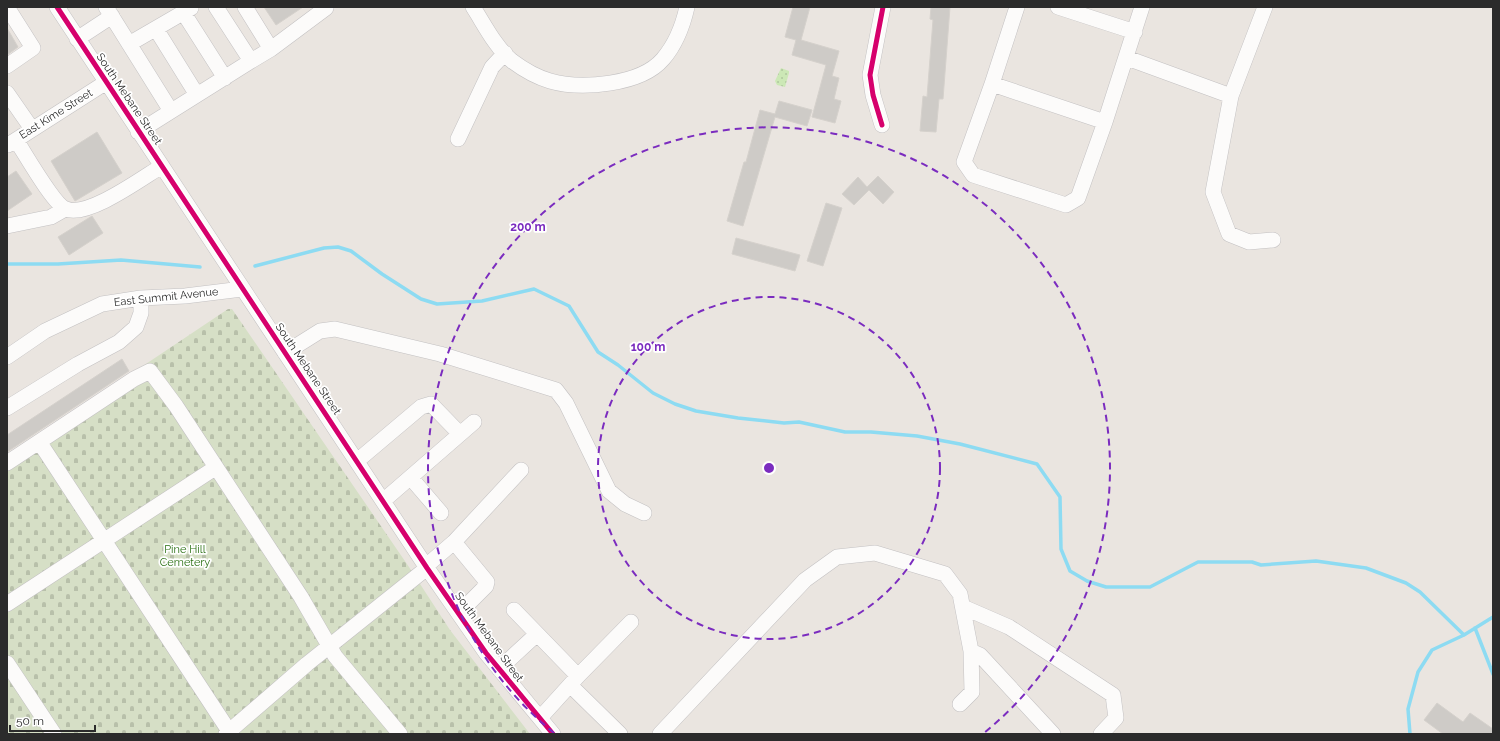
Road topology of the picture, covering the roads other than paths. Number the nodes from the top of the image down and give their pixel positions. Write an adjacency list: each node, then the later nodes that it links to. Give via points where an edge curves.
1 (7, 7): 23 (street, via 33,48)
2 (216, 7): 22 (street)
3 (245, 7): 19 (street)
4 (473, 7): 20 (street)
5 (687, 7): 20 (street, via 674,42 662,60 645,74 624,81 600,84 552,82 531,74)
6 (883, 7): 32 (street, via 870,75)
7 (1017, 7): 26 (street)
8 (1058, 7): 16 (street)
9 (1142, 7): 16 (street)
10 (1265, 7): 29 (street)
11 (326, 8): 19 (street)
12 (63, 9): 17 (street, South Mebane Street)
13 (188, 10): 15 (street); 24 (street)
14 (109, 12): 17 (street); 18 (street)
15 (156, 29): 18 (street); 28 (street)
16 (1135, 32): 21 (street)
17 (78, 39): 25 (street, South Mebane Street)
18 (129, 44): 30 (street)
19 (271, 49): 22 (street)
20 (505, 53): 35 (street, via 492,67)
21 (1127, 58): 29 (street); 31 (street)
22 (251, 61): 24 (street)
23 (7, 66)
24 (225, 78): 28 (street)
25 (105, 83): 33 (street, East Kime Street); 34 (street, South Mebane Street)
26 (992, 84): 31 (street); 31 (street, via 964,162 973,175 1066,205 1078,198)
27 (7, 94): 33 (street)
28 (197, 95): 30 (street)
29 (1232, 96): 40 (street, via 1213,192 1229,234 1249,242)
30 (171, 111): 34 (street)
31 (1105, 122)
32 (882, 125)
33 (32, 129): 36 (street, East Kime Street)
34 (138, 132): 37 (street, South Mebane Street)
35 (458, 139)
36 (11, 142): 38 (street)
37 (162, 166): 38 (street, via 100,204 79,210); 41 (street, South Mebane Street)
38 (65, 209): 39 (street, via 51,217)
39 (7, 226)
40 (1273, 240)
41 (242, 289): 42 (street, East Summit Avenue); 43 (street, South Mebane Street)
42 (141, 298): 44 (street, East Summit Avenue, via 102,304 82,312); 45 (street, via 136,327 119,342)
43 (285, 353): 49 (street, South Mebane Street); 55 (street, via 309,336 335,329 440,354 556,390 566,403 609,492 625,504)
44 (8, 354)
45 (7, 408)
46 (474, 422): 47 (street)
47 (460, 434): 49 (street, via 431,404 421,407); 53 (street)
48 (40, 443): 50 (street); 51 (street, via 134,379 150,371 176,406); 57 (street)
49 (357, 461): 54 (street, South Mebane Street)
50 (7, 464)
51 (215, 468): 57 (street); 66 (street, via 296,590 325,636)
52 (521, 470): 58 (street)
53 (411, 478): 54 (street); 56 (street)
54 (383, 501): 59 (street, South Mebane Street)
55 (644, 513)
56 (441, 514)
57 (105, 539): 60 (street); 74 (street)
58 (454, 542): 59 (street); 63 (street, via 486,582 486,586)
59 (427, 567): 63 (street, South Mebane Street); 66 (street)
60 (7, 604)
61 (963, 607): 67 (street); 73 (street, via 960,594 945,574 875,553 838,557 805,580); 80 (street, via 1009,627 1113,695 1116,718)
62 (514, 610): 65 (street)
63 (459, 613): 69 (street, South Mebane Street)
64 (631, 622): 70 (street)
65 (537, 634): 69 (street); 70 (street)
66 (329, 647): 74 (street); 76 (street)
67 (971, 651): 71 (street, via 972,692); 79 (street, via 980,655)
68 (7, 663): 75 (street)
69 (499, 669): 72 (street, South Mebane Street)
70 (574, 680): 72 (street); 78 (street)
71 (960, 704)
72 (540, 718): 77 (street, South Mebane Street)
73 (666, 732)
74 (229, 733)
75 (54, 734)
76 (400, 734)
77 (553, 734)
78 (620, 734)
79 (1053, 734)
80 (1101, 734)

